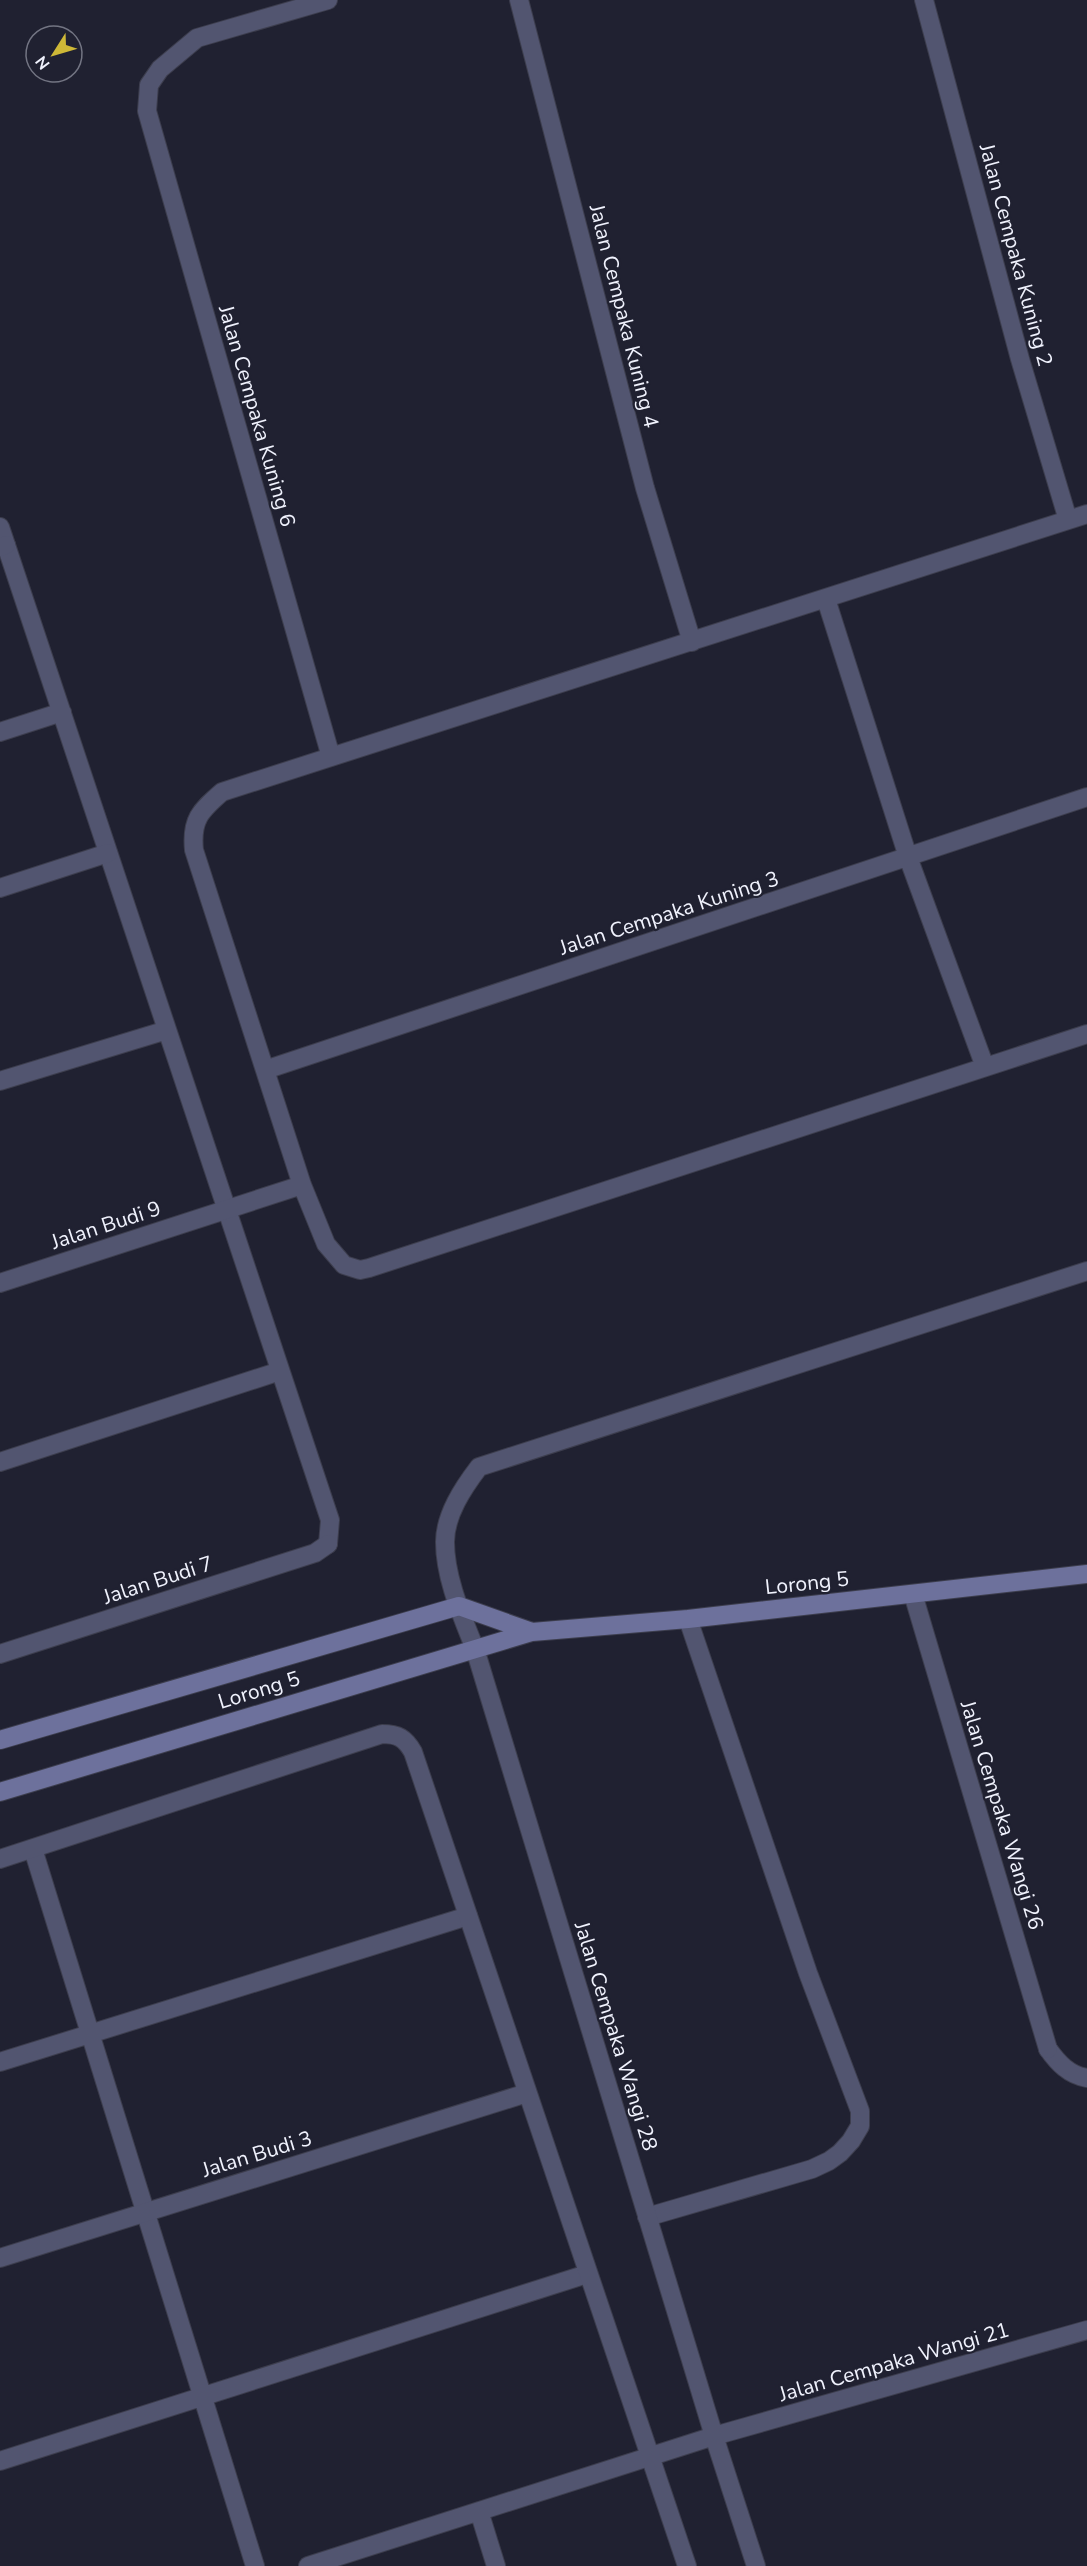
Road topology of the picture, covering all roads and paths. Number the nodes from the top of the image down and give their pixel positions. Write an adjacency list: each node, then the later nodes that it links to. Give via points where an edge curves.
1 (328, 0): 12 (street, Jalan Cempaka Kuning 6, via 197,38 160,69 149,85 147,111)
2 (519, 0): 9 (street, Jalan Cempaka Kuning 4, via 645,488)
3 (924, 0): 5 (street, Jalan Cempaka Kuning 2, via 1020,359)
4 (1087, 514): 5 (street)
5 (1068, 520): 8 (street)
6 (0, 527): 7 (street)
7 (3, 546): 10 (street)
8 (826, 599): 9 (street); 15 (street)
9 (692, 642): 12 (street)
10 (62, 712): 11 (street); 14 (street)
11 (0, 732)
12 (331, 757): 20 (street, via 222,792 205,807 192,832 194,850)
13 (1087, 797): 15 (street, Jalan Cempaka Kuning 3)
14 (108, 853): 16 (street); 17 (street)
15 (908, 857): 19 (street); 20 (street, Jalan Cempaka Kuning 3)
16 (0, 888)
17 (167, 1030): 21 (street); 23 (street)
18 (1087, 1034): 19 (street)
19 (986, 1067): 22 (street, via 360,1270 344,1265 326,1244)
20 (265, 1071): 22 (street)
21 (0, 1081)
22 (302, 1185): 23 (street, Jalan Budi 9)
23 (227, 1209): 25 (street, Jalan Budi 9); 26 (street)
24 (1087, 1271): 30 (street, Jalan Cempaka Wangi 28, via 479,1467 462,1488 445,1541)
25 (0, 1283)
26 (280, 1371): 27 (street); 34 (street, Jalan Budi 7, via 330,1520 328,1544 315,1553)
27 (0, 1462)
28 (1087, 1574): 29 (street, Lorong 5)
29 (913, 1594): 31 (street, Lorong 5); 42 (street, Jalan Cempaka Wangi 26, via 1048,2049 1058,2063)
30 (459, 1606): 32 (street, Lorong 5); 33 (street, Jalan Cempaka Wangi 28); 35 (street, Lorong 5)
31 (688, 1619): 32 (street, Lorong 5); 45 (street, via 808,1973 860,2110 860,2126 840,2153 812,2169)
32 (532, 1632): 33 (street, Lorong 5)
33 (475, 1649): 36 (street, Lorong 5); 45 (street, Jalan Cempaka Wangi 28)
34 (0, 1654)
35 (0, 1740)
36 (0, 1792)
37 (33, 1849): 38 (street); 39 (street, via 382,1734 393,1734 401,1736 413,1752); 40 (street)
38 (0, 1859)
39 (468, 1916): 40 (street); 43 (street)
40 (90, 2034): 41 (street); 44 (street)
41 (0, 2062)
42 (1087, 2078)
43 (527, 2093): 44 (street, Jalan Budi 3); 47 (street)
44 (146, 2212): 46 (street, Jalan Budi 3); 49 (street)
45 (647, 2217): 50 (street, Jalan Cempaka Wangi 28)
46 (0, 2258)
47 (587, 2274): 49 (street); 51 (street)
48 (1087, 2330): 50 (street, Jalan Cempaka Wangi 21)
49 (203, 2398): 52 (street); 54 (street)
50 (714, 2436): 51 (street, Jalan Cempaka Wangi 21); 58 (street, Jalan Cempaka Wangi 28)
51 (648, 2457): 53 (street, Jalan Cempaka Wangi 21); 57 (street)
52 (0, 2461)
53 (479, 2511): 55 (street, Jalan Cempaka Wangi 21); 56 (street)
54 (255, 2566)
55 (308, 2566)
56 (496, 2566)
57 (687, 2566)
58 (756, 2566)

